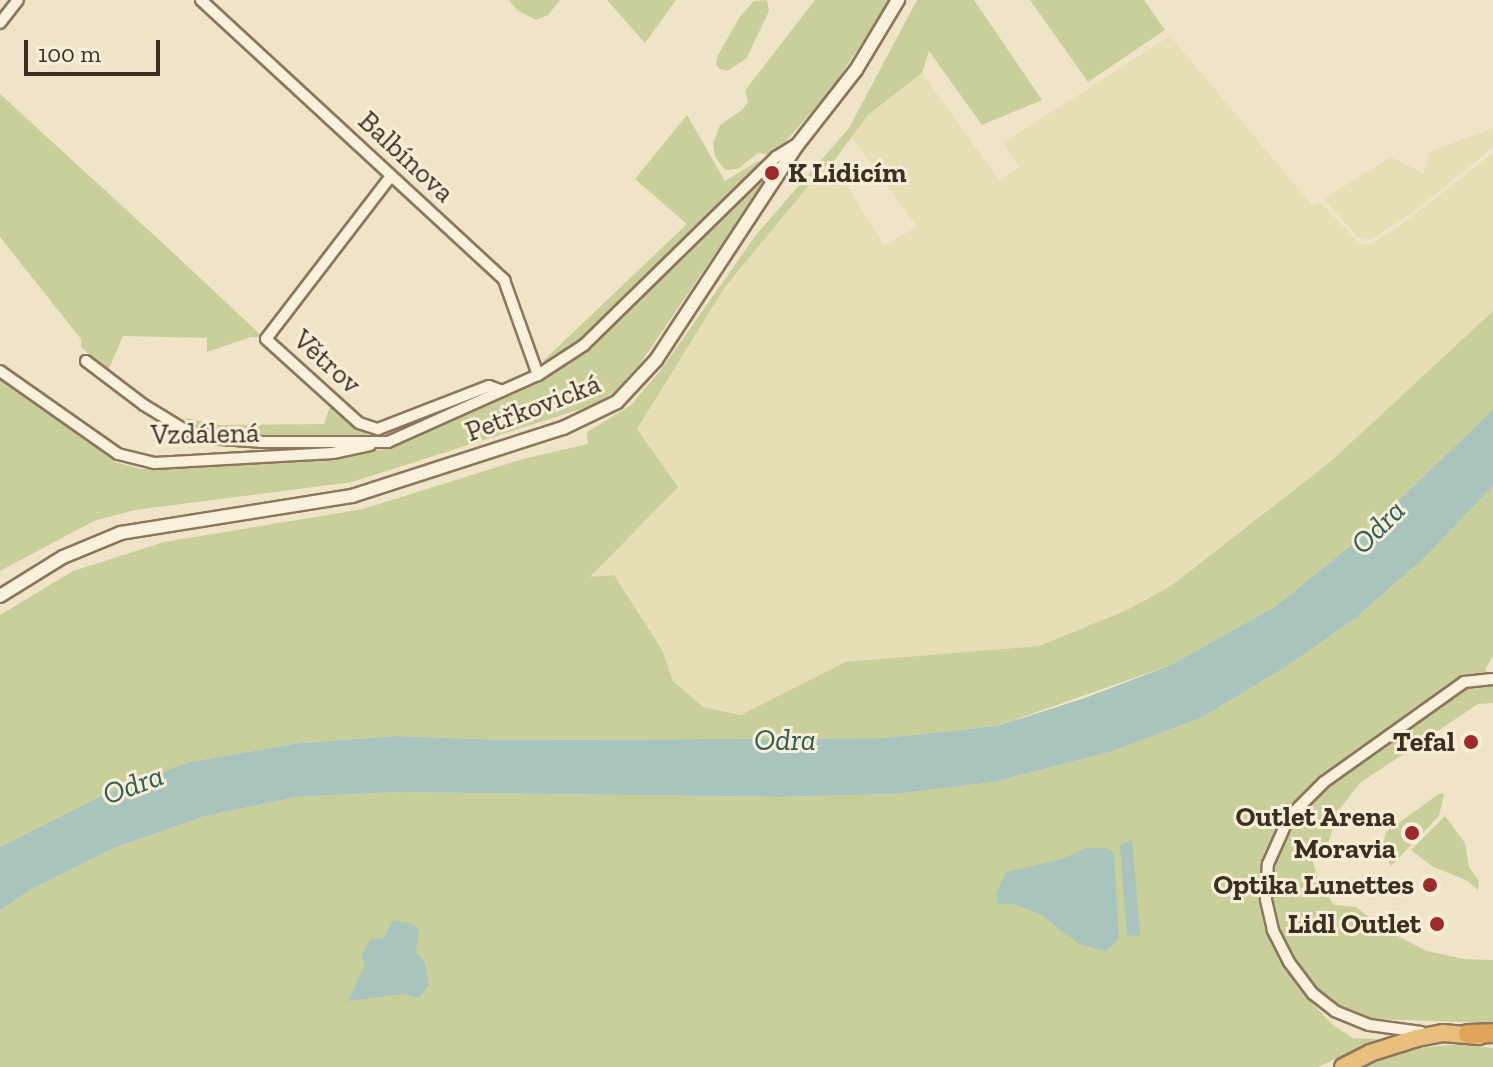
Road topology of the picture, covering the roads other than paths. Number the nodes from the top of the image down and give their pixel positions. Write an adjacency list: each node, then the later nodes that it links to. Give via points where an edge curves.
1 (18, 0): 4 (street)
2 (201, 0): 6 (street, Balbínova)
3 (898, 0): 5 (street, Petřkovická, via 848,81)
4 (0, 23)
5 (798, 143): 9 (street, via 776,157 584,345); 12 (street, Petřkovická, via 652,367 602,412 352,496 121,533 63,557)
6 (391, 176): 9 (street, Balbínova, via 504,280); 10 (street, Větrov, via 266,339 359,423 378,429 489,386)
7 (86, 361): 11 (street, via 185,430 260,442)
8 (0, 371): 11 (street, Vzdálená, via 118,454 155,463 333,453)
9 (538, 375): 10 (street)
10 (502, 391): 11 (street)
11 (388, 442)
12 (0, 596)
13 (1493, 679): 14 (street, via 1464,682 1314,790 1280,830 1266,874 1273,930 1313,994 1335,1011 1374,1027)
14 (1443, 1033): 15 (highway); 17 (highway, via 1393,1044)
15 (1468, 1034): 16 (highway)
16 (1493, 1036)
17 (1343, 1067)

